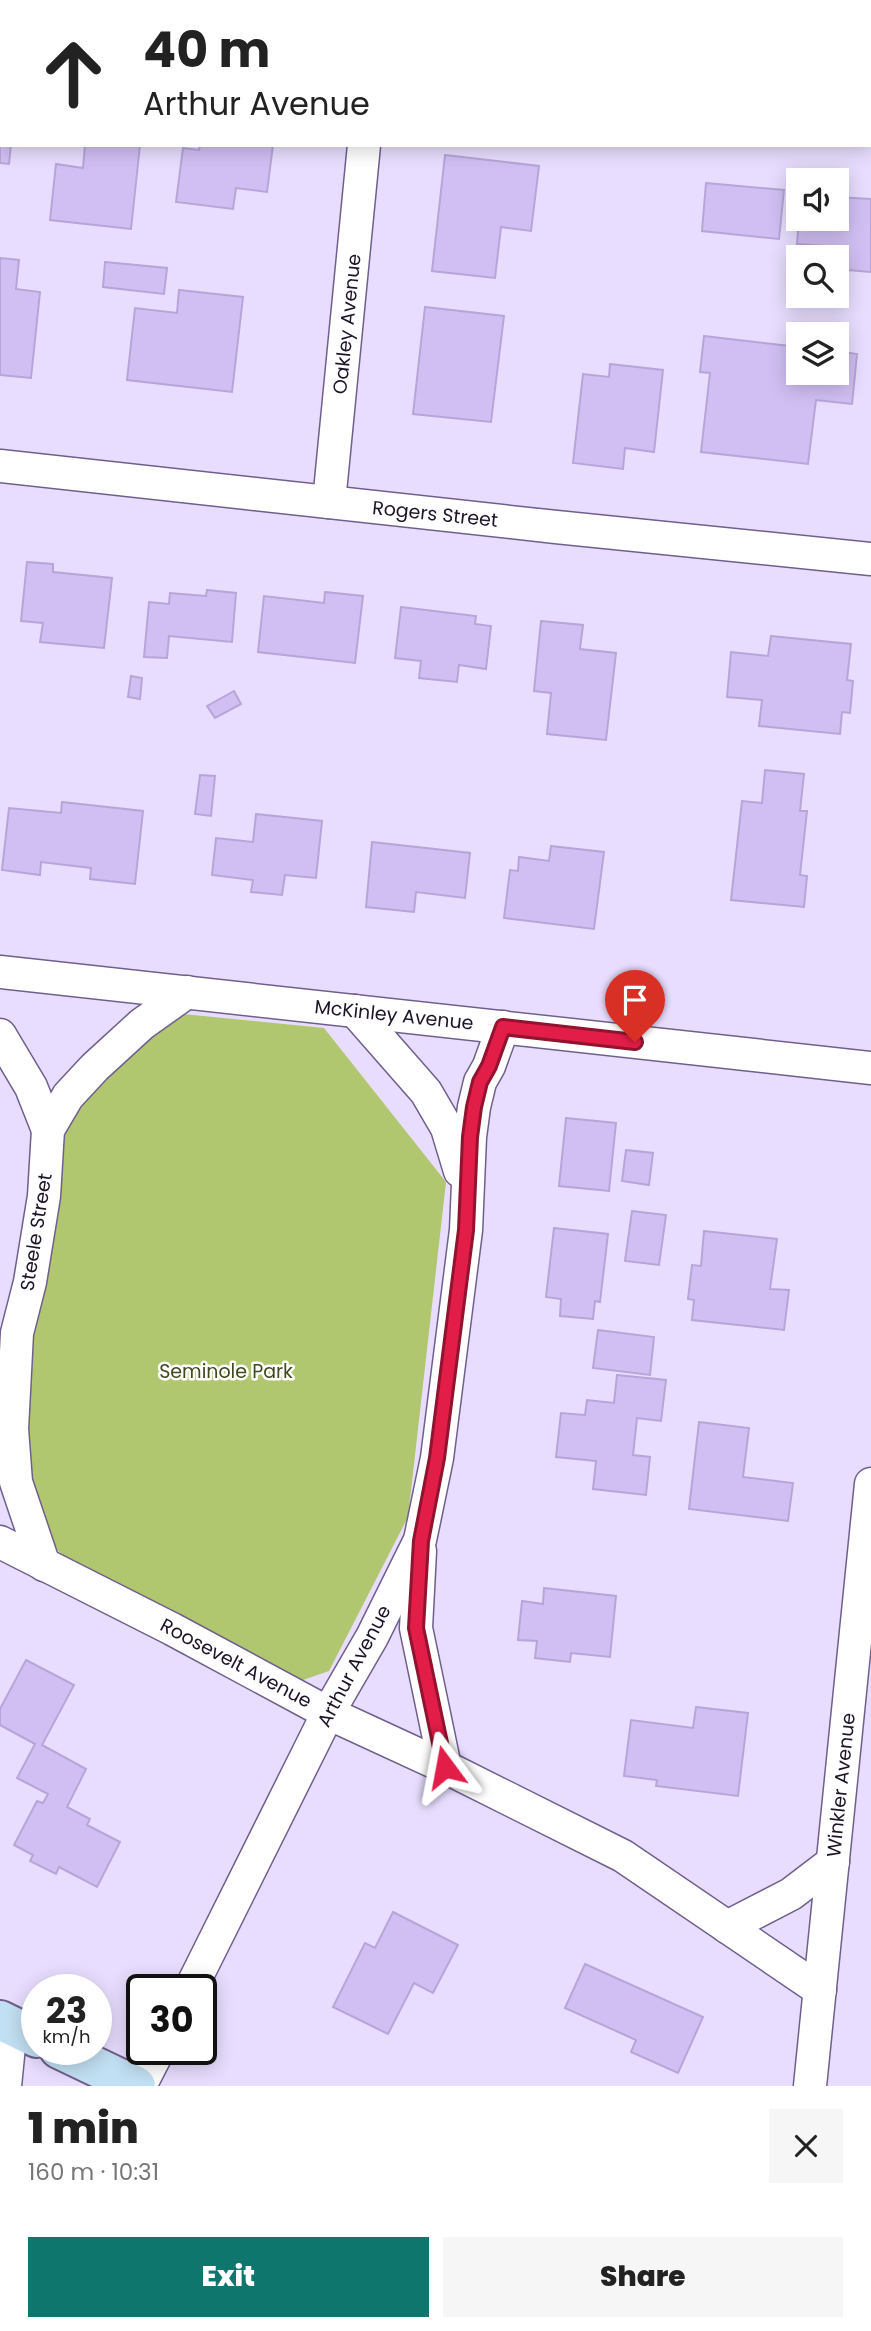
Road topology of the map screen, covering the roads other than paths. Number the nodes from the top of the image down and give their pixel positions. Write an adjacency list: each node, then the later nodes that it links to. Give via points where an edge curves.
1 (365, 147): 3 (street, Oakley Avenue)
2 (0, 466): 3 (street, Rogers Street)
3 (329, 502): 4 (street, Rogers Street)
4 (871, 559)
5 (0, 972): 6 (street, McKinley Avenue)
6 (187, 992): 7 (street, McKinley Avenue); 11 (street, Steele Street, via 95,1066 68,1096)
7 (355, 1011): 8 (street, McKinley Avenue); 12 (street, Arthur Avenue, via 426,1092 447,1128)
8 (503, 1027): 10 (street, McKinley Avenue); 12 (street, Arthur Avenue, via 474,1107)
9 (0, 1035): 11 (street, Steele Street, via 31,1087)
10 (871, 1068)
11 (48, 1130): 13 (street, Steele Street, via 44,1196 30,1282)
12 (468, 1197): 15 (street, Arthur Avenue, via 437,1458)
13 (8, 1341): 17 (street, Steele Street, via 16,1482)
14 (871, 1484): 20 (street, Winkler Avenue)
15 (421, 1541): 18 (street, Arthur Avenue); 19 (street, via 416,1628)
16 (0, 1542): 17 (street, Roosevelt Avenue)
17 (44, 1565): 18 (street, Roosevelt Avenue)
18 (328, 1713): 19 (street, Roosevelt Avenue); 22 (street, Arthur Avenue)
19 (445, 1767): 21 (street, Roosevelt Avenue, via 623,1856)
20 (833, 1862): 21 (street, via 792,1894); 23 (street, Winkler Avenue)
21 (727, 1927): 23 (street, Roosevelt Avenue)
22 (198, 1974)
23 (820, 1990): 29 (street, Winkler Avenue)
24 (16, 2028): 27 (street)
25 (93, 2065): 28 (main road)
26 (150, 2065): 28 (street)
27 (5, 2086)
28 (138, 2086)
29 (810, 2086)

